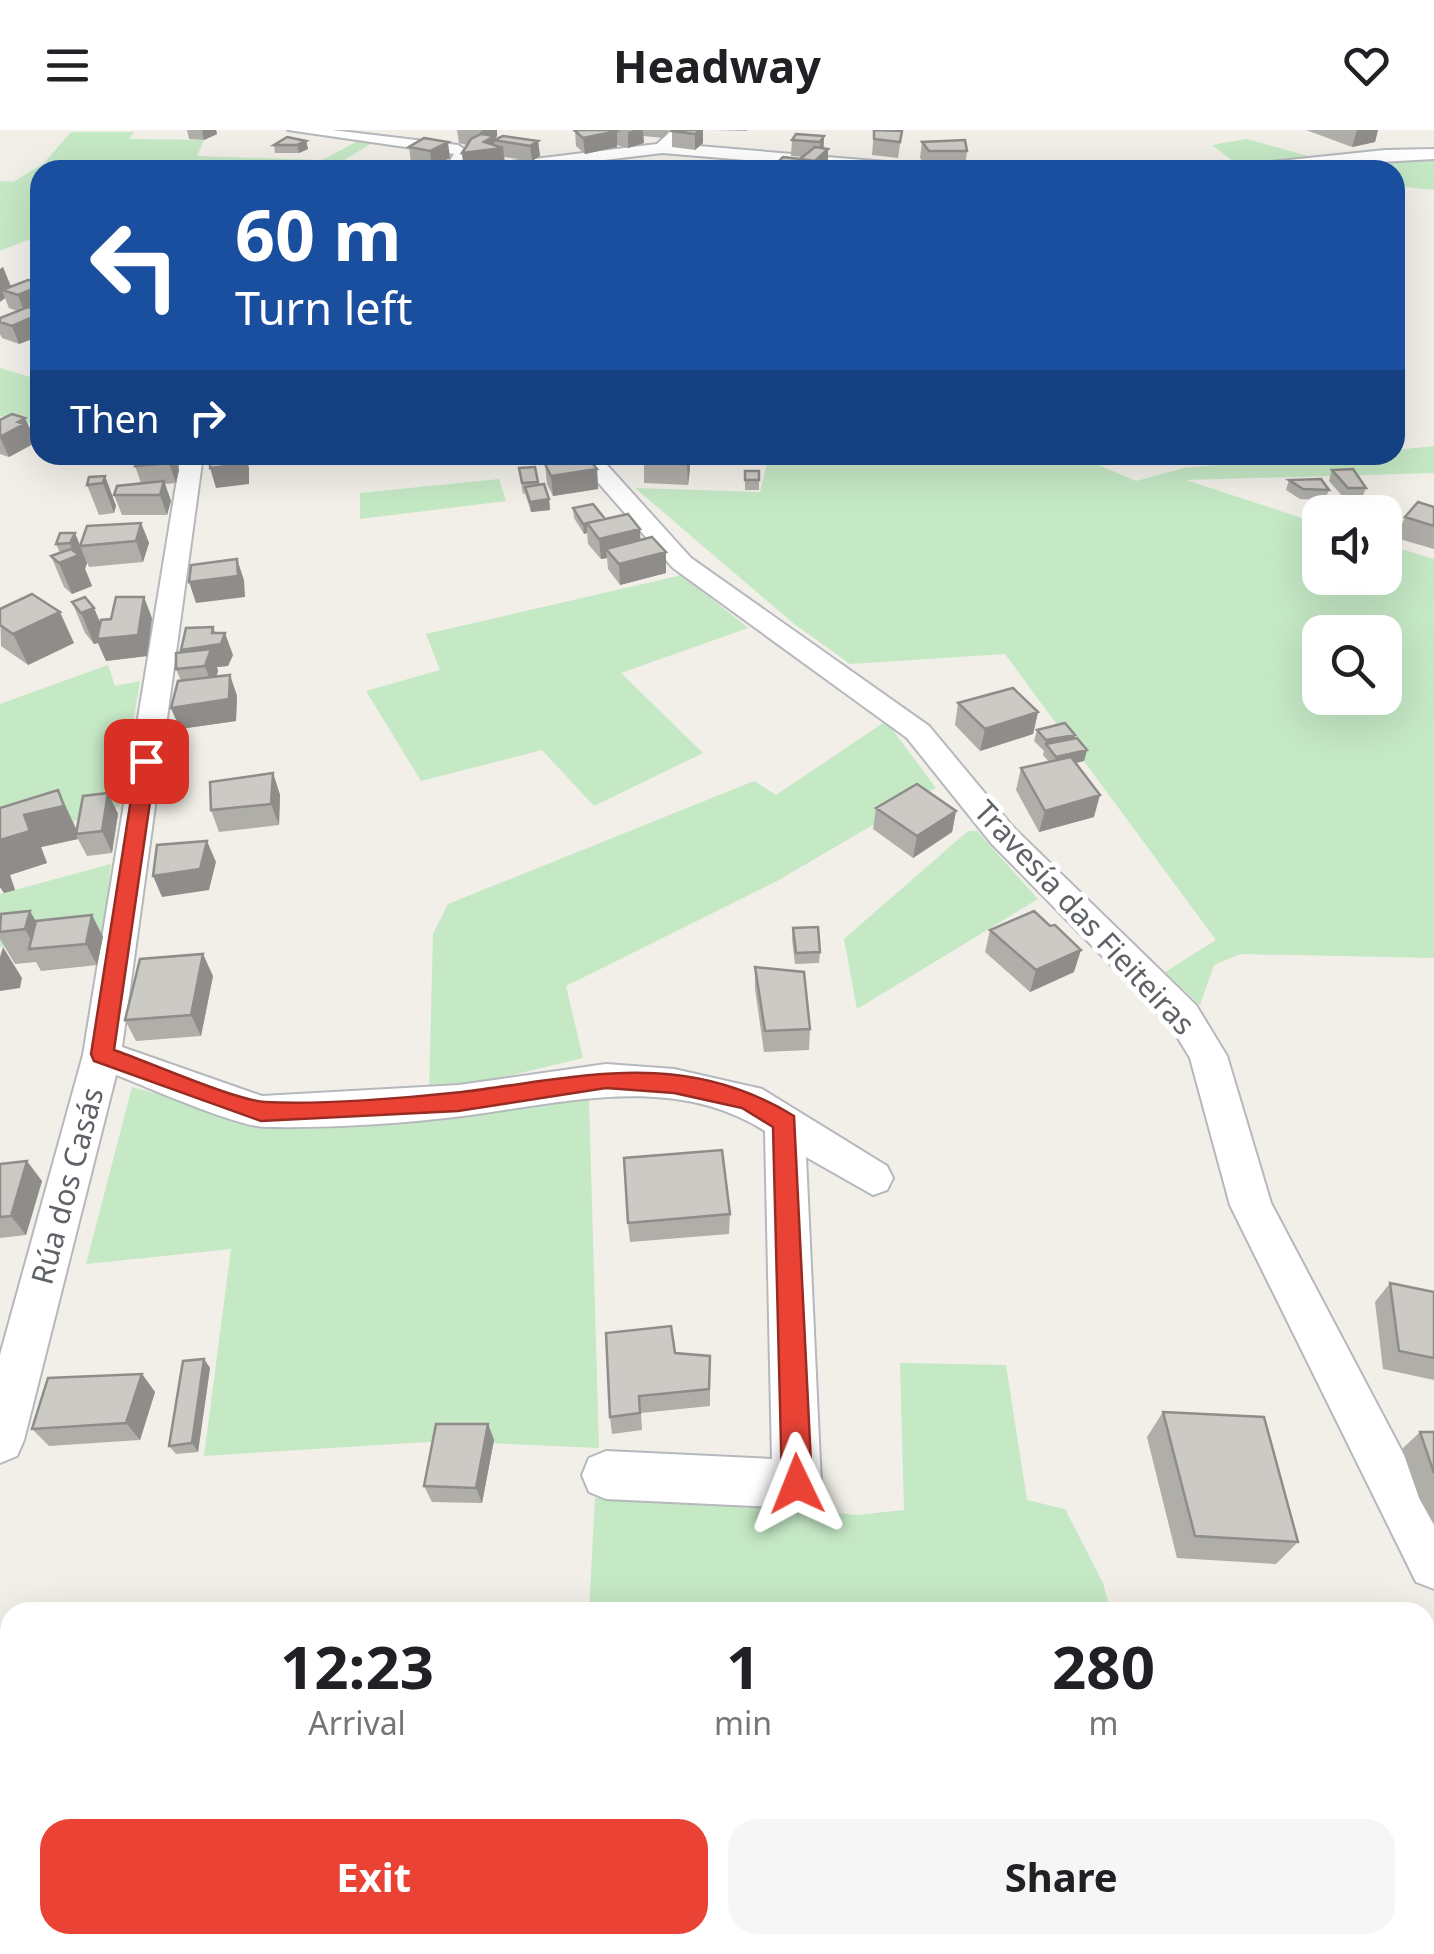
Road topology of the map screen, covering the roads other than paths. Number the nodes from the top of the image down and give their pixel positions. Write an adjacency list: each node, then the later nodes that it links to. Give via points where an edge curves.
1 (296, 130): 5 (street)
2 (680, 130): 4 (street)
3 (484, 148): 5 (street)
4 (662, 148): 8 (street); 9 (street)
5 (463, 154): 7 (street)
6 (1434, 154): 10 (street)
7 (459, 160)
8 (565, 160)
9 (804, 160)
10 (1331, 160)
11 (190, 465): 13 (street, Rúa dos Casás)
12 (595, 465): 18 (street, Travesía das Fieiteiras, via 682,564 918,732 1002,835 1183,1016 1208,1056 1251,1204)
13 (102, 1054): 14 (street, via 261,1112 458,1102 606,1079 674,1084 748,1100); 16 (street, Rúa dos Casás)
14 (785, 1123): 15 (street); 17 (street, via 797,1484)
15 (872, 1178)
16 (0, 1440)
17 (606, 1474)
18 (1434, 1564)

